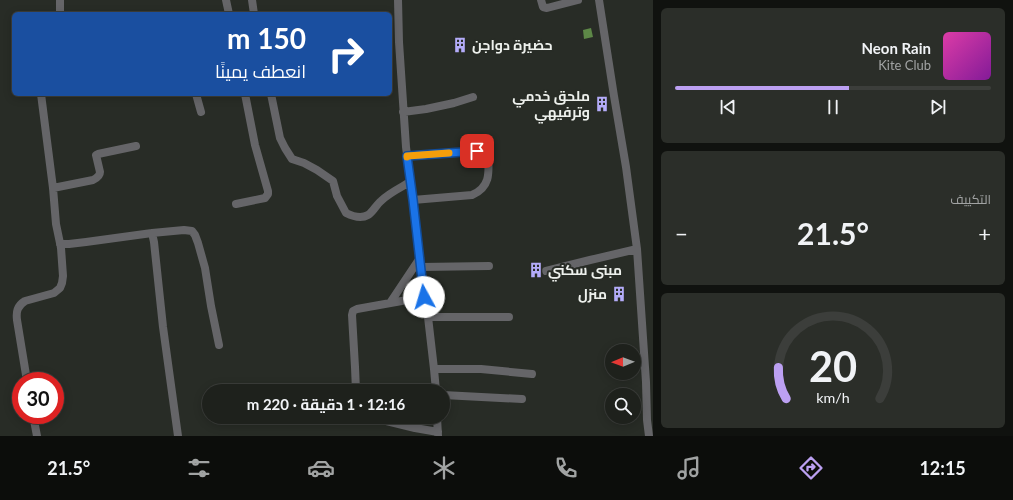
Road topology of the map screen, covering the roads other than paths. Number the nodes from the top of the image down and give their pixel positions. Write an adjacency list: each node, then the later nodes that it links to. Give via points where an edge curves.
1 (60, 0): 8 (street)
2 (226, 0): 9 (street)
3 (252, 0): 10 (street)
4 (398, 0): 17 (street)
5 (541, 0): 6 (street, via 547,8)
6 (578, 0)
7 (599, 0): 26 (street)
8 (60, 12)
9 (229, 12)
10 (254, 12)
11 (41, 96): 21 (street)
12 (197, 96): 16 (street)
13 (245, 96): 23 (street, via 268,194 265,198)
14 (271, 96): 20 (street, via 280,138 292,159 318,170 333,181 346,213 354,216 368,215 380,201)
15 (473, 97): 17 (street)
16 (201, 112)
17 (403, 112): 19 (street)
18 (136, 146): 21 (street, via 96,155 100,172 97,178)
19 (407, 156): 20 (street); 22 (street, via 477,151 488,154 488,178 478,192 472,195)
20 (410, 182): 22 (street)
21 (53, 188): 25 (street)
22 (413, 200): 27 (street)
23 (236, 204)
24 (152, 233): 25 (street); 35 (street, via 187,230 195,235 205,268); 49 (street)
25 (60, 244): 37 (street, via 63,276 60,288 54,293 25,301 16,314)
26 (637, 249): 30 (street); 43 (street)
27 (420, 258): 29 (street); 32 (street)
28 (490, 266): 29 (street)
29 (421, 267): 31 (street)
30 (546, 271)
31 (424, 297): 32 (street); 33 (street)
32 (390, 303): 39 (street, via 353,311)
33 (428, 317): 34 (street); 36 (street)
34 (509, 317)
35 (219, 344)
36 (434, 369): 38 (street, via 481,369); 40 (street)
37 (26, 372)
38 (532, 374)
39 (356, 384)
40 (435, 384)
41 (450, 395): 42 (street)
42 (522, 399)
43 (650, 421): 50 (street)
44 (35, 424): 48 (street)
45 (399, 424): 47 (street)
46 (437, 424): 47 (street)
47 (438, 434)
48 (37, 436)
49 (178, 436)
50 (649, 436)

